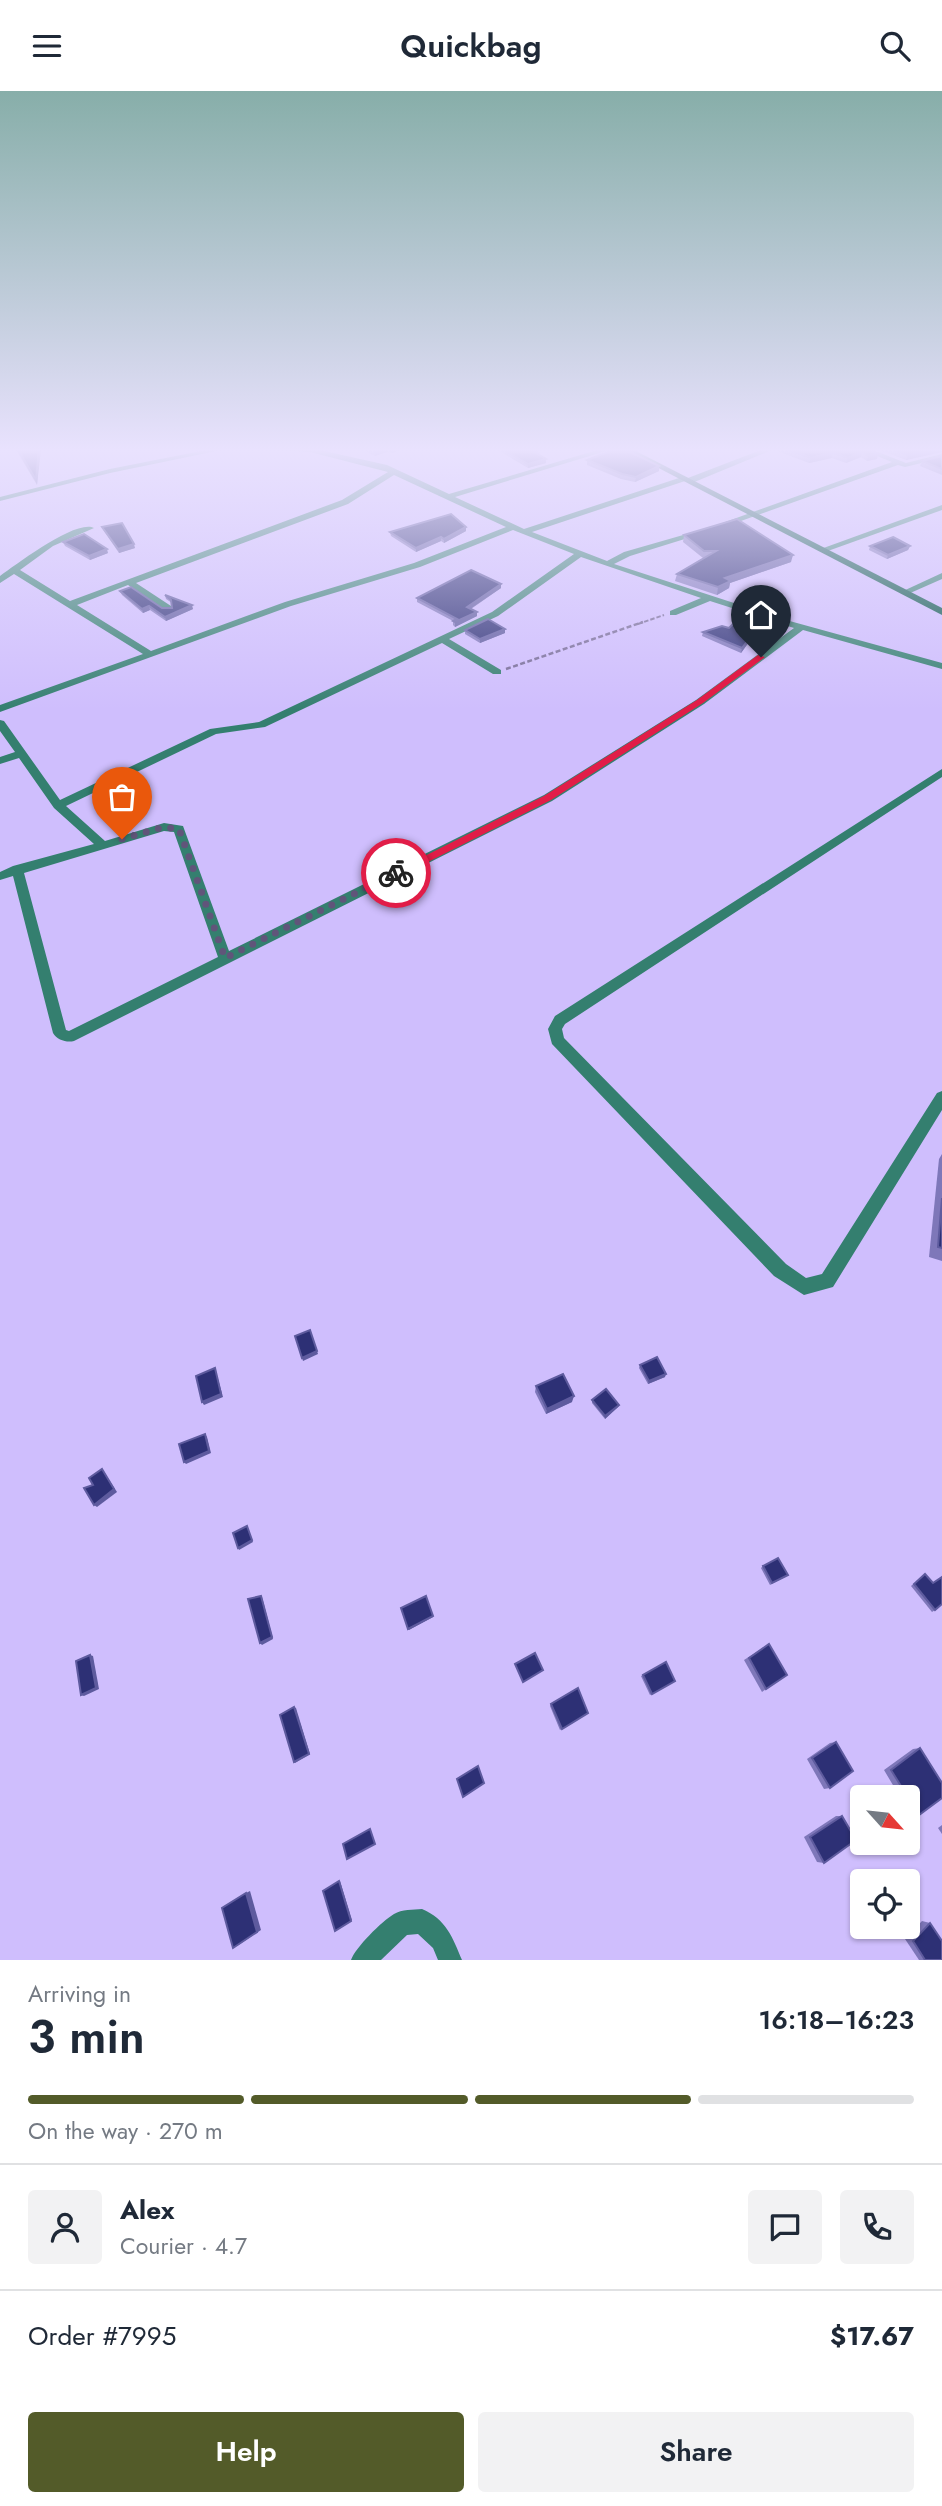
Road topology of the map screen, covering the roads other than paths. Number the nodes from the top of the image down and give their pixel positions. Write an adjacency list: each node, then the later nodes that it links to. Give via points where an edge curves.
1 (72, 535): 11 (street, via 50,544)
2 (255, 535): 14 (street)
3 (492, 535): 23 (street)
4 (532, 535): 9 (street)
5 (688, 535): 10 (street)
6 (793, 535): 8 (street)
7 (863, 535): 8 (street)
8 (822, 550): 15 (street)
9 (580, 554): 10 (street); 22 (street, via 495,614)
10 (607, 564): 16 (street)
11 (16, 571): 13 (street); 17 (street)
12 (942, 576): 15 (street)
13 (0, 580)
14 (129, 582): 17 (street); 18 (street)
15 (905, 592): 19 (street)
16 (709, 598): 20 (street); 21 (street)
17 (70, 604): 23 (street)
18 (168, 608)
19 (942, 612)
20 (673, 613)
21 (801, 627): 24 (street); 35 (street, via 700,702 548,798)
22 (442, 639): 25 (street); 31 (street, via 261,725 214,731)
23 (150, 654): 26 (street)
24 (942, 666)
25 (497, 672)
26 (0, 709)
27 (0, 723): 28 (street)
28 (22, 753): 29 (street); 31 (street)
29 (0, 761)
30 (942, 772): 36 (street, via 583,1004 555,1029 557,1039 780,1270 804,1287 827,1281)
31 (58, 804): 32 (street)
32 (101, 844): 33 (street); 35 (street, via 164,827 179,829)
33 (17, 869): 34 (street); 35 (street, via 64,1037)
34 (0, 876)
35 (225, 958)
36 (942, 1097)
37 (363, 1960): 38 (street, via 402,1923 422,1921 442,1940)
38 (450, 1960)

